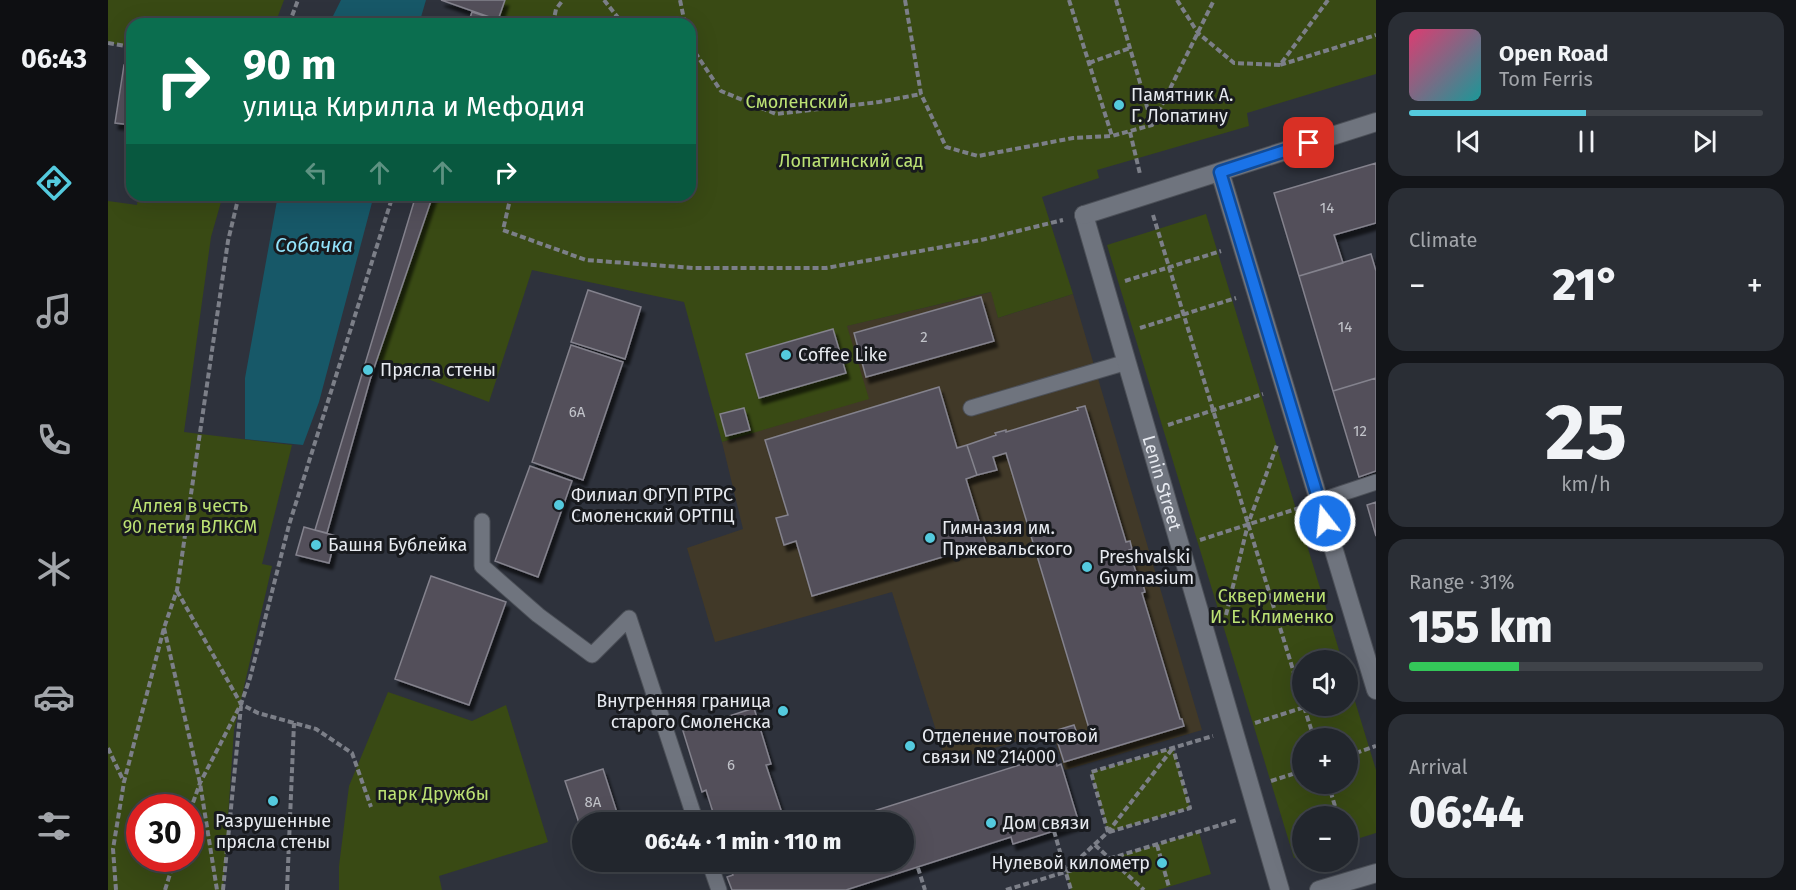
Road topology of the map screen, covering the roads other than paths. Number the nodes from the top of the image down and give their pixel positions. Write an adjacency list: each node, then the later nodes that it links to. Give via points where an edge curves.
1 (1376, 122): 2 (street)
2 (1220, 172): 3 (street, Lenin Street, via 1084,215); 6 (street)
3 (1127, 362): 4 (lane); 13 (street, Lenin Street)
4 (971, 408)
5 (1376, 482): 6 (lane)
6 (1319, 501): 8 (street)
7 (482, 521): 9 (lane, via 482,566 538,615 592,654 629,618)
8 (1376, 690)
9 (693, 812)
10 (713, 872): 12 (lane)
11 (1376, 873): 14 (street)
12 (719, 890)
13 (1280, 890)
14 (1319, 890)

